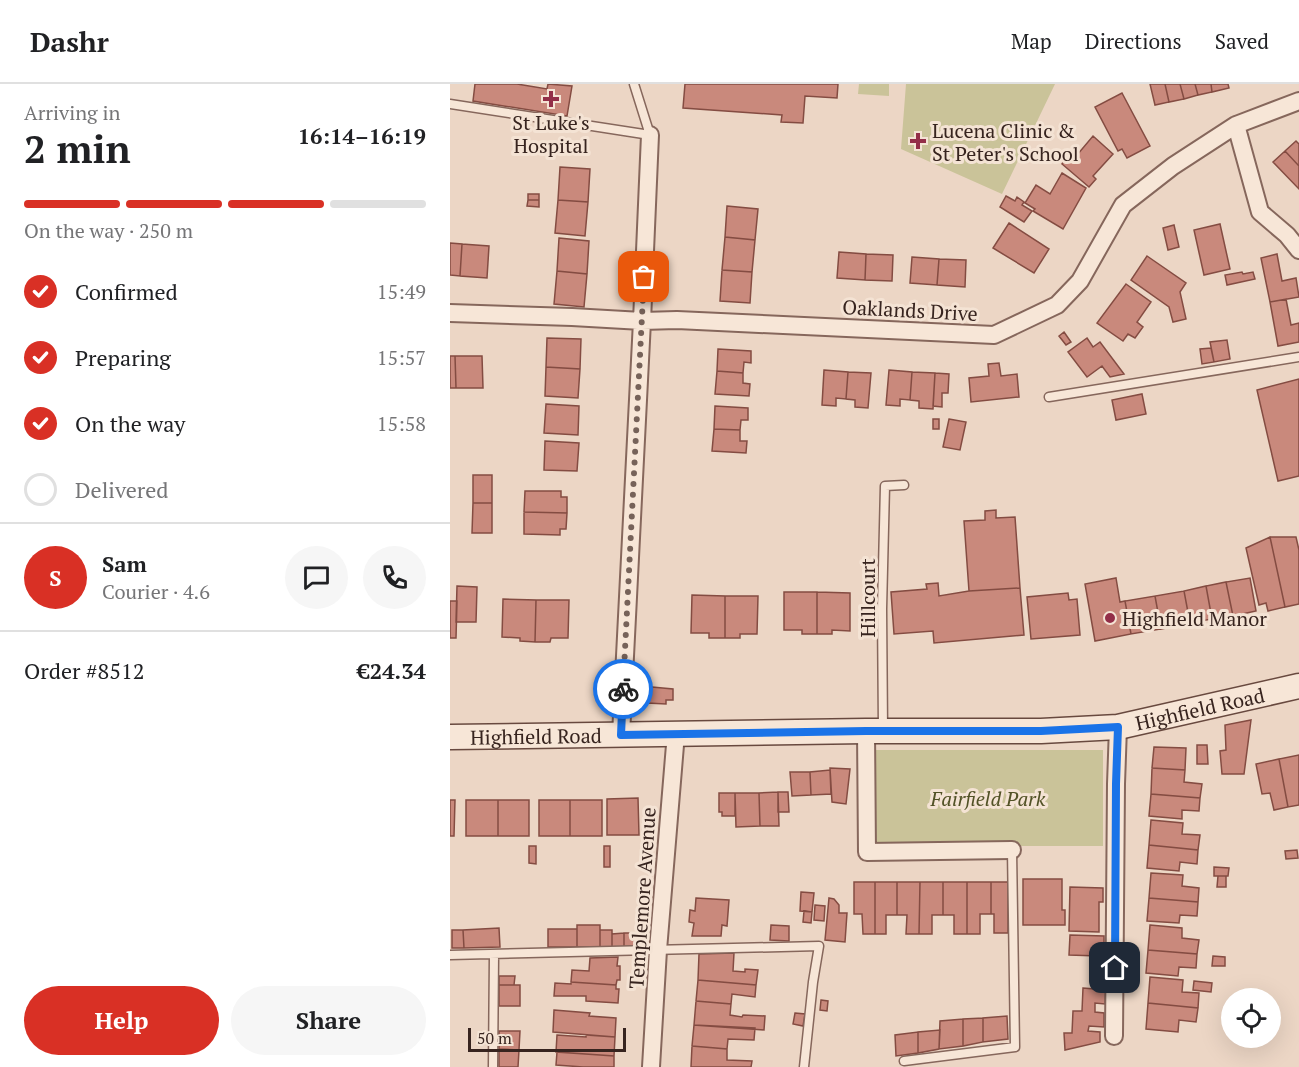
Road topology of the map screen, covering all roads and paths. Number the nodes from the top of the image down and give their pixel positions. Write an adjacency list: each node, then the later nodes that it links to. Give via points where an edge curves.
1 (634, 84): 5 (lane)
2 (1299, 101): 4 (street, Oaklands Drive)
3 (450, 105): 5 (lane)
4 (1236, 125): 6 (street, via 1260,212); 8 (street, Oaklands Drive, via 1123,205 1080,281 1057,305 994,335)
5 (650, 135): 8 (street)
6 (1299, 250)
7 (450, 313): 8 (street, Oaklands Drive)
8 (642, 321): 16 (street)
9 (1299, 357): 10 (lane)
10 (1049, 397)
11 (904, 485): 14 (lane, Hillcourt, via 885,486)
12 (1299, 686): 13 (street, Highfield Road)
13 (1118, 727): 14 (street, Highfield Road); 22 (street)
14 (875, 731): 15 (street, Highfield Road); 18 (street, via 867,852)
15 (676, 733): 16 (street, Highfield Road); 19 (street, Templemore Avenue)
16 (621, 735): 17 (street, Highfield Road)
17 (450, 737)
18 (1012, 850): 23 (lane, via 1015,1047)
19 (658, 950): 21 (lane); 25 (street, Templemore Avenue); 26 (lane, via 819,946)
20 (450, 955): 21 (lane)
21 (494, 955): 24 (lane)
22 (1114, 1036)
23 (904, 1060)
24 (493, 1067)
25 (651, 1067)
26 (804, 1067)

